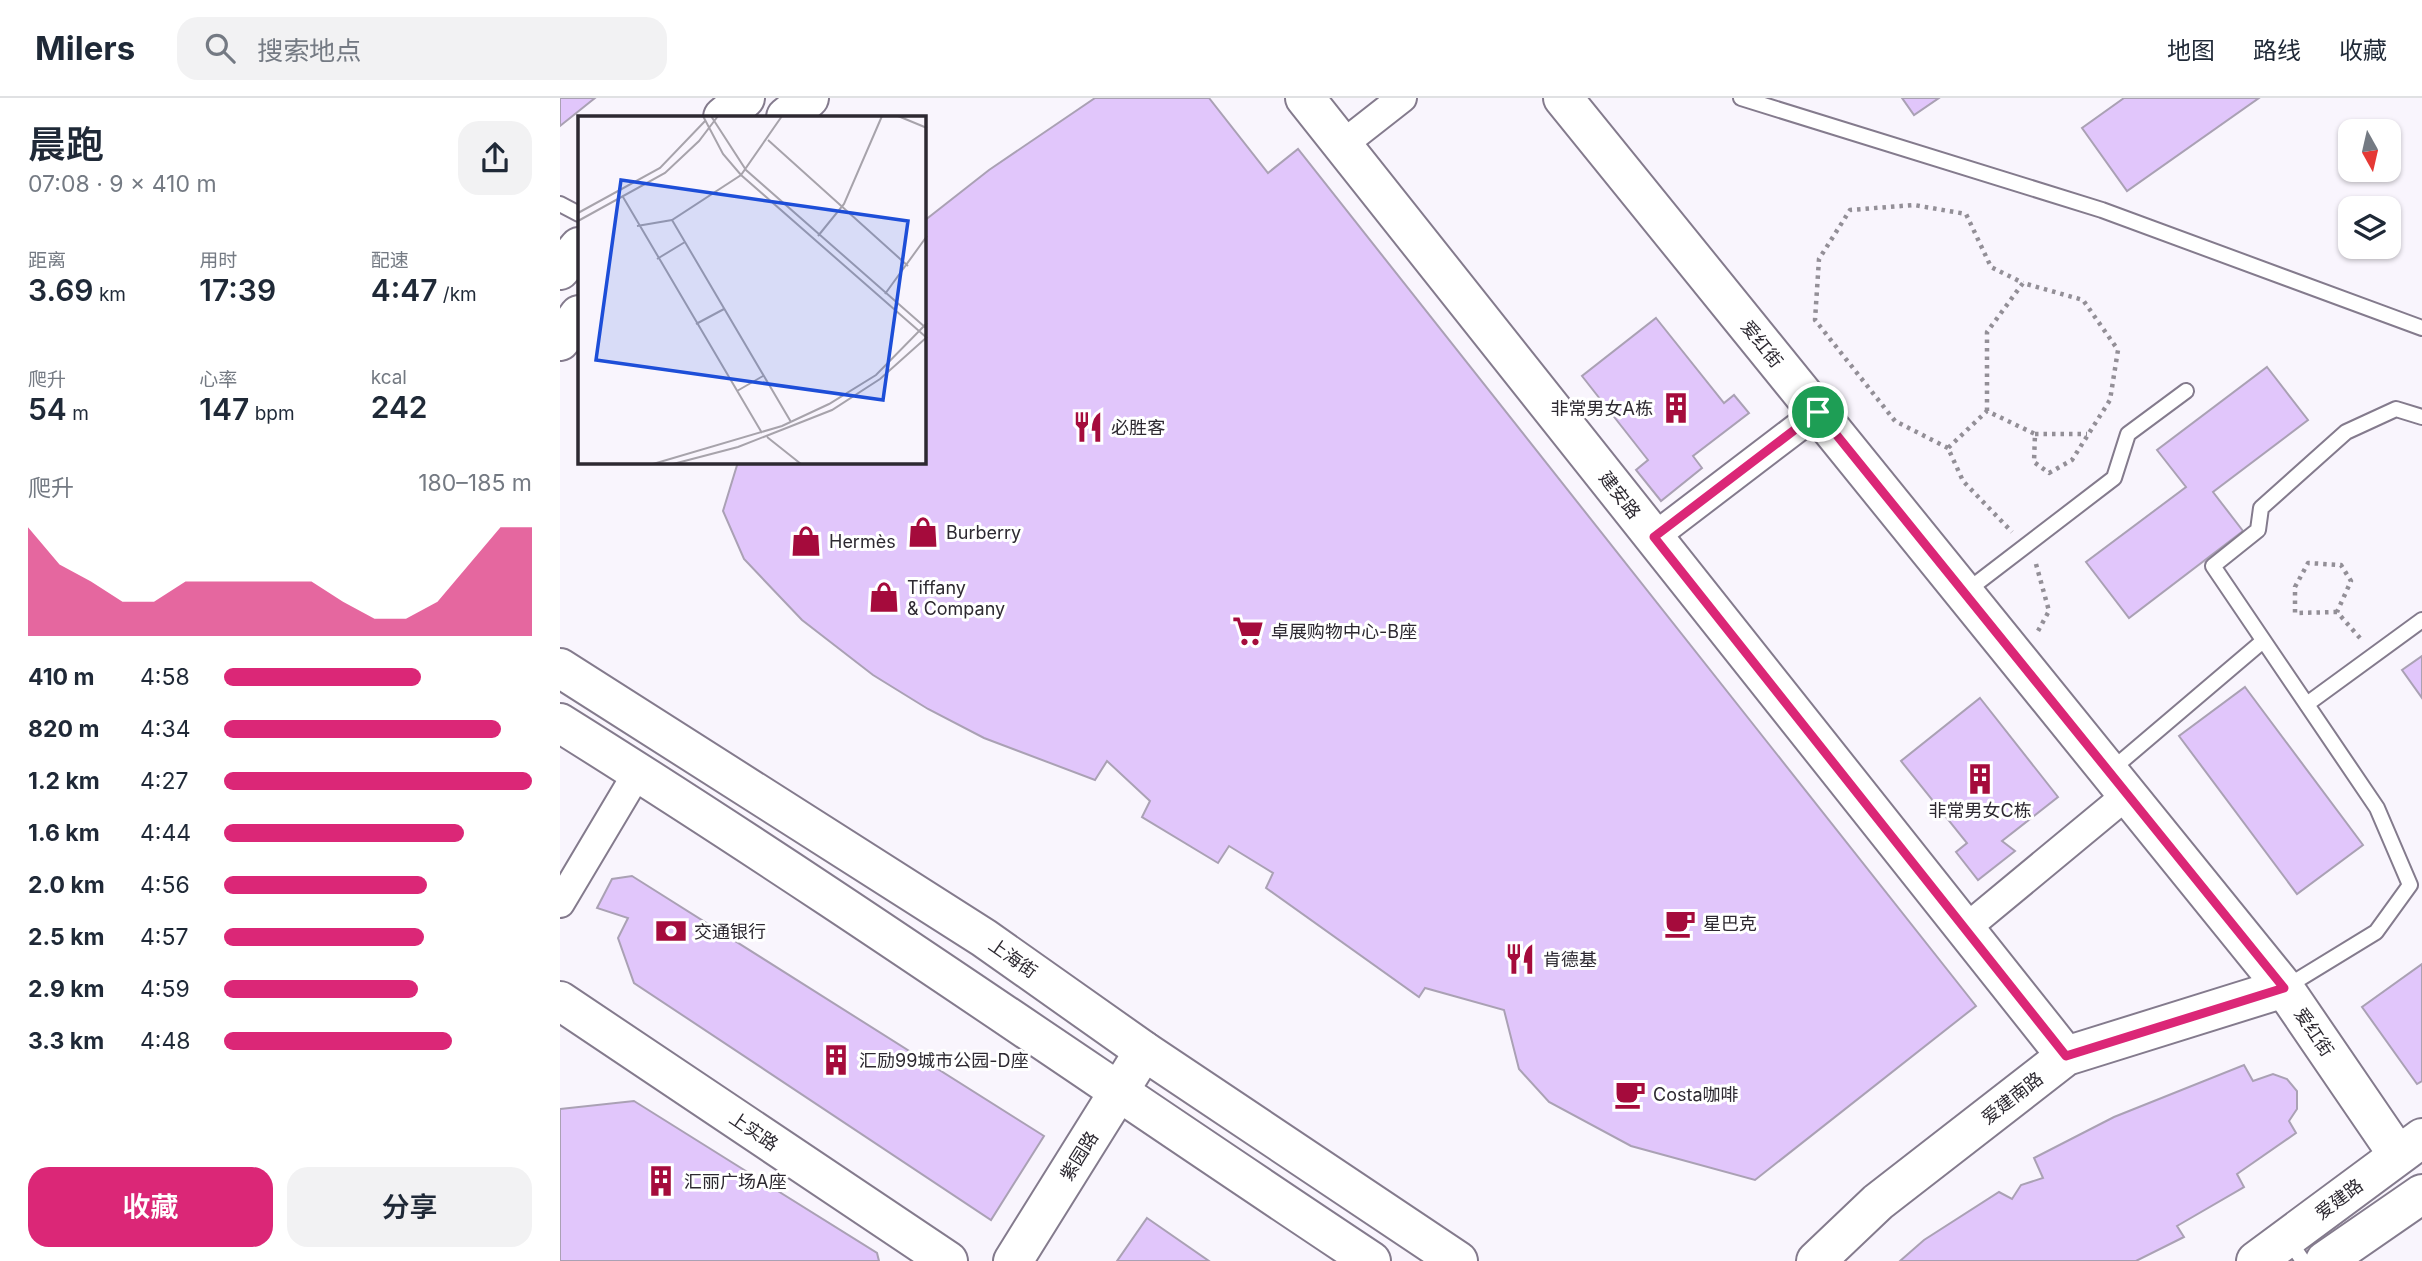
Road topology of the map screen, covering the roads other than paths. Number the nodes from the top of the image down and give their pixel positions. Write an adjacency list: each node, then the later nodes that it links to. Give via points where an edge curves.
1 (745, 98): 7 (street)
2 (809, 98): 8 (street)
3 (1305, 98): 9 (street, 建安路)
4 (1402, 98): 9 (street)
5 (1563, 98): 18 (street, 爱红街)
6 (1741, 98): 15 (lane, via 2102,210)
7 (724, 116)
8 (787, 116)
9 (1342, 145): 20 (street, 建安路)
10 (560, 204): 11 (lane)
11 (578, 213)
12 (578, 248): 13 (street)
13 (560, 270)
14 (578, 316): 16 (street)
15 (2422, 328)
16 (560, 341)
17 (2186, 391): 21 (lane, via 2128,434 2114,478)
18 (1818, 412): 20 (street); 21 (street, 爱红街)
19 (2422, 417): 23 (lane, via 2396,409 2346,432 2261,508 2258,530 2213,566)
20 (1654, 537): 30 (street, 建安路)
21 (1964, 593): 28 (street, 爱红街)
22 (2422, 620): 25 (lane)
23 (2263, 641): 25 (lane); 28 (lane)
24 (560, 668): 33 (street, 上海街, via 984,937)
25 (2307, 704): 31 (lane, via 2377,808 2410,884 2376,932)
26 (560, 723): 27 (street)
27 (638, 772): 29 (street); 35 (street)
28 (2119, 783): 30 (street); 31 (street, 爱红街)
29 (560, 903)
30 (1965, 929): 34 (street, 建安路)
31 (2284, 988): 34 (street, 爱建南路); 36 (street, 爱红街)
32 (560, 1001): 39 (street, 上实路)
33 (1144, 1051): 35 (street, 紫园路); 42 (street, 上海街)
34 (2066, 1056): 43 (street, 爱建南路, via 1878,1202)
35 (1118, 1093): 40 (street, 紫园路); 41 (street)
36 (2410, 1146): 38 (street, 爱建路)
37 (2422, 1194): 45 (street)
38 (2295, 1249): 44 (street, 爱建路)
39 (948, 1261)
40 (1013, 1261)
41 (1371, 1261)
42 (1458, 1261)
43 (1816, 1261)
44 (2256, 1261)
45 (2326, 1261)

